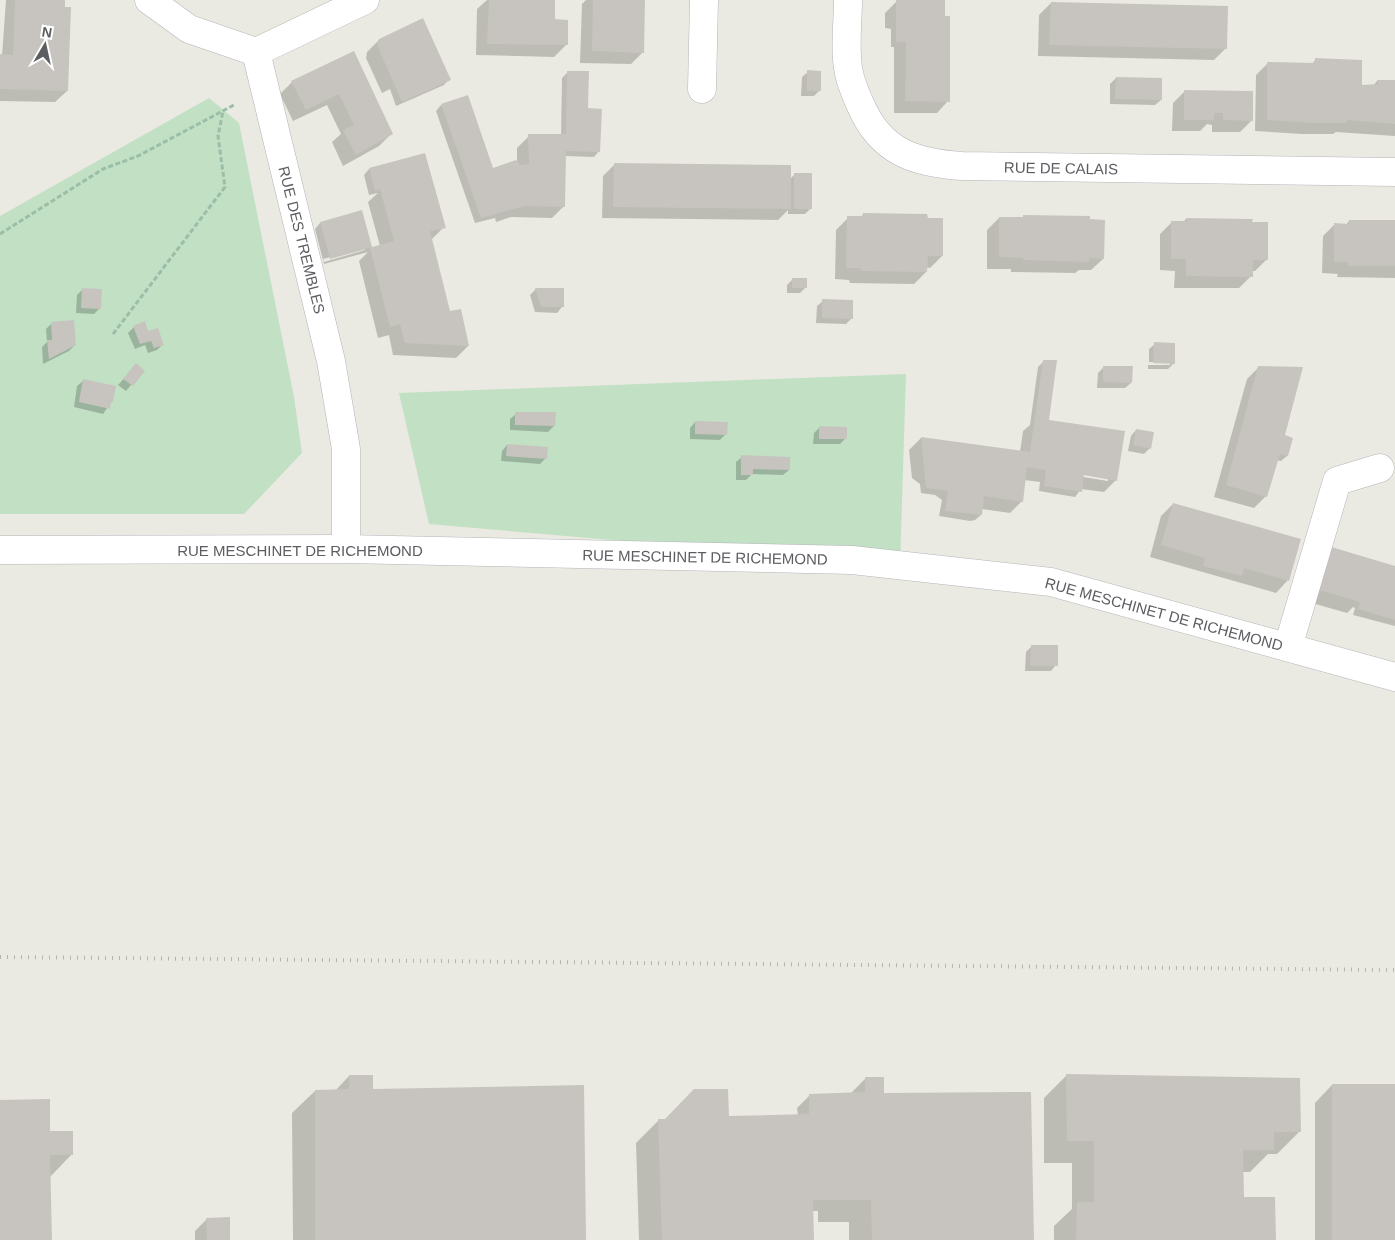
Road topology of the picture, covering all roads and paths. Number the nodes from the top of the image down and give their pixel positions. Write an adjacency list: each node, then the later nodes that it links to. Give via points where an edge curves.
1 (149, 0): 5 (street, via 189,29)
2 (365, 0): 5 (street)
3 (704, 0): 7 (street)
4 (848, 0): 9 (street, RUE DE CALAIS, via 848,72 854,91 868,122 888,144 917,160 962,166)
5 (256, 52): 6 (street, RUE DES TREMBLES)
6 (266, 89): 8 (path); 13 (street, RUE DES TREMBLES, via 331,361 346,449)
7 (702, 89)
8 (223, 110): 10 (path, via 138,156 103,169); 11 (path, via 218,136 225,187)
9 (1395, 172)
10 (0, 234)
11 (114, 334)
12 (1380, 468): 15 (street, via 1338,482)
13 (346, 549): 14 (street, RUE MESCHINET DE RICHEMOND); 15 (street, RUE MESCHINET DE RICHEMOND, via 852,560 1051,582)
14 (0, 550)
15 (1288, 648): 16 (street, RUE MESCHINET DE RICHEMOND)
16 (1395, 677)

